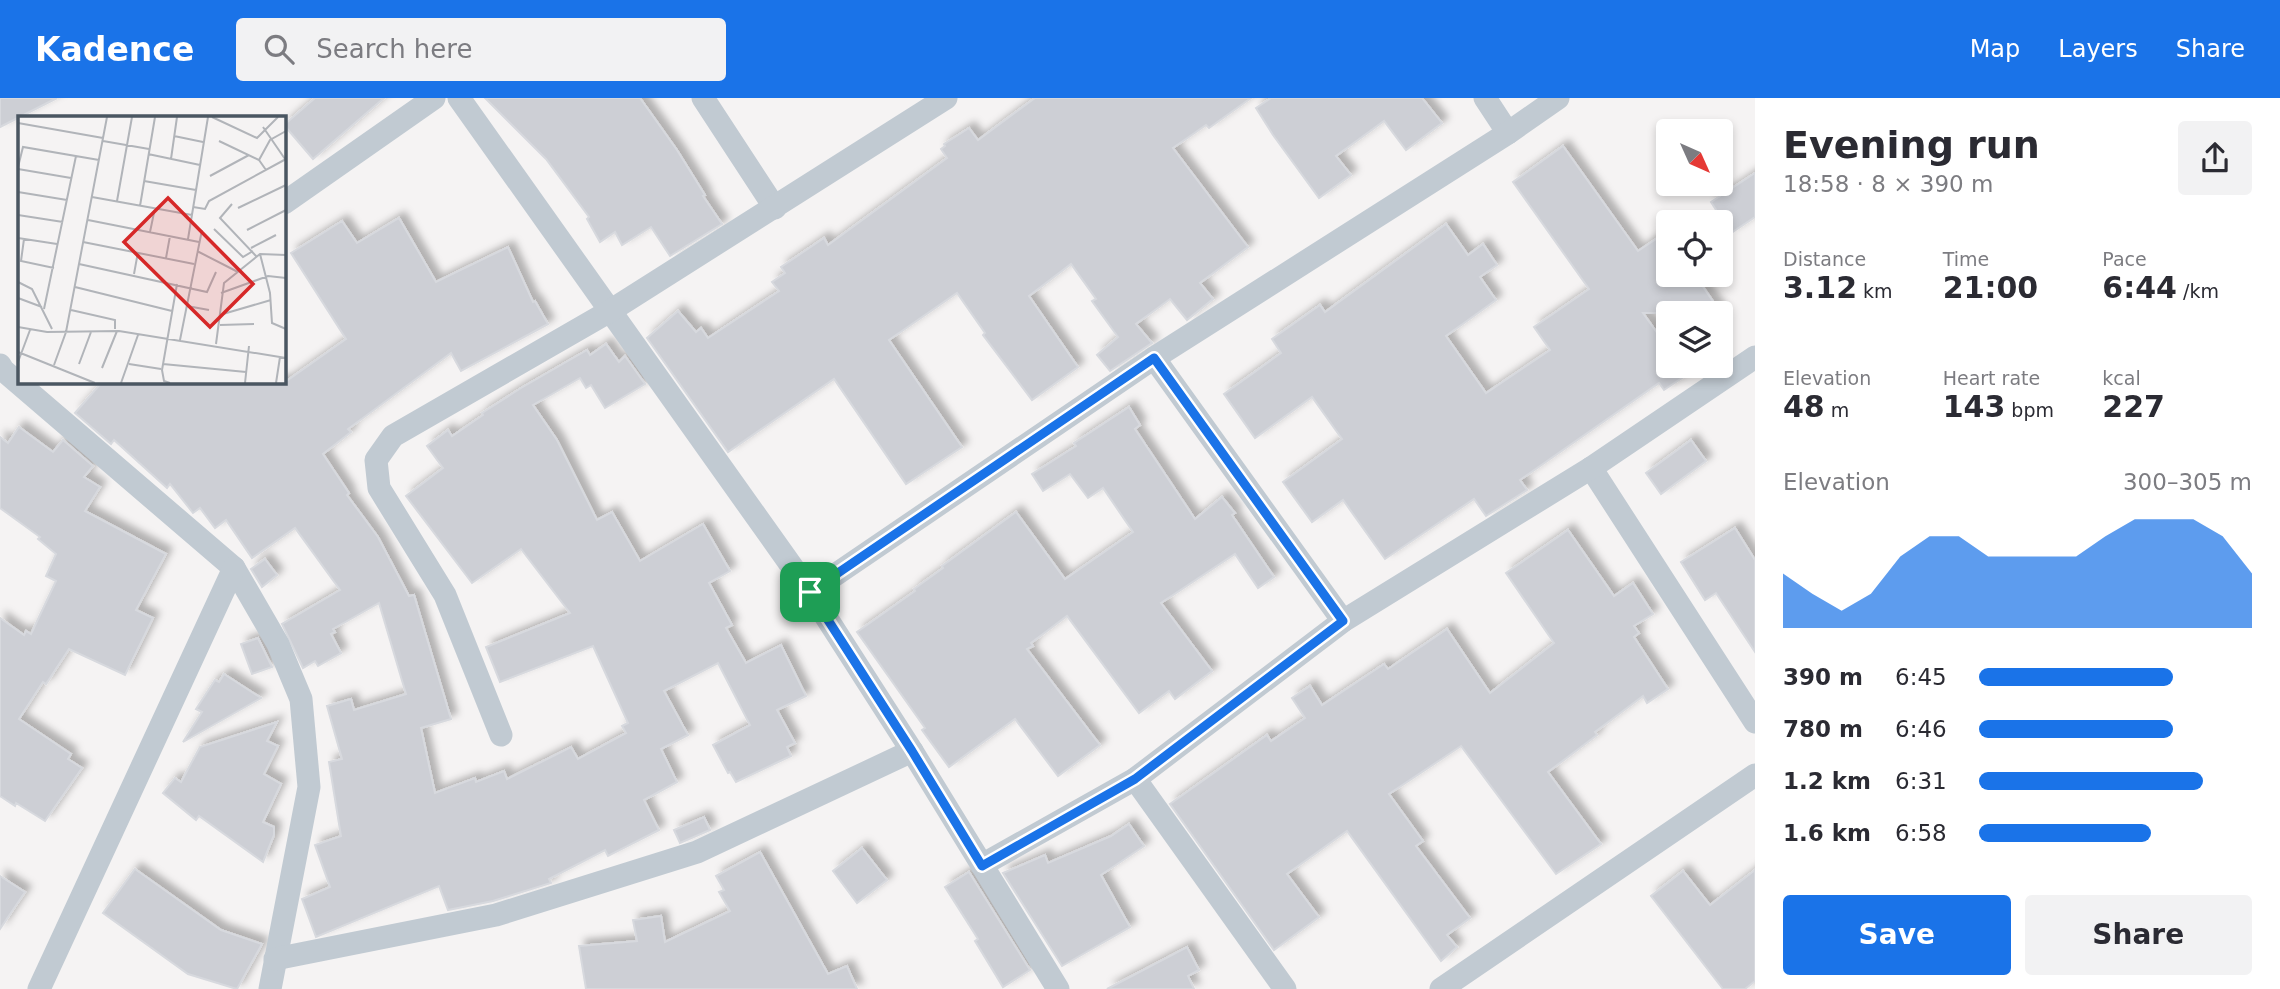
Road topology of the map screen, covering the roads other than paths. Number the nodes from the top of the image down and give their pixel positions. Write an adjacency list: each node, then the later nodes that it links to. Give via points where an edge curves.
1 (434, 98): 8 (street)
2 (459, 98): 10 (street)
3 (703, 98): 9 (street)
4 (946, 98): 9 (street)
5 (1485, 98): 7 (street)
6 (1558, 98): 7 (street)
7 (1508, 132): 12 (street)
8 (285, 202)
9 (775, 208): 10 (street)
10 (610, 311): 16 (street); 19 (street, via 393,436 376,460 379,488 445,595)
11 (1755, 357): 14 (street)
12 (1154, 358): 16 (street); 17 (street)
13 (1, 369): 15 (street)
14 (1591, 468): 17 (street); 18 (street)
15 (234, 568): 24 (street, via 278,644 301,699 309,787); 25 (street)
16 (810, 592): 20 (street)
17 (1343, 621): 22 (street)
18 (1755, 722)
19 (501, 735)
20 (912, 751): 23 (street); 24 (street, via 697,852 496,915)
21 (1755, 775): 29 (street)
22 (1135, 779): 23 (street); 28 (street)
23 (982, 866): 27 (street)
24 (275, 959): 26 (street)
25 (39, 989)
26 (270, 989)
27 (1058, 989)
28 (1285, 989)
29 (1441, 989)

